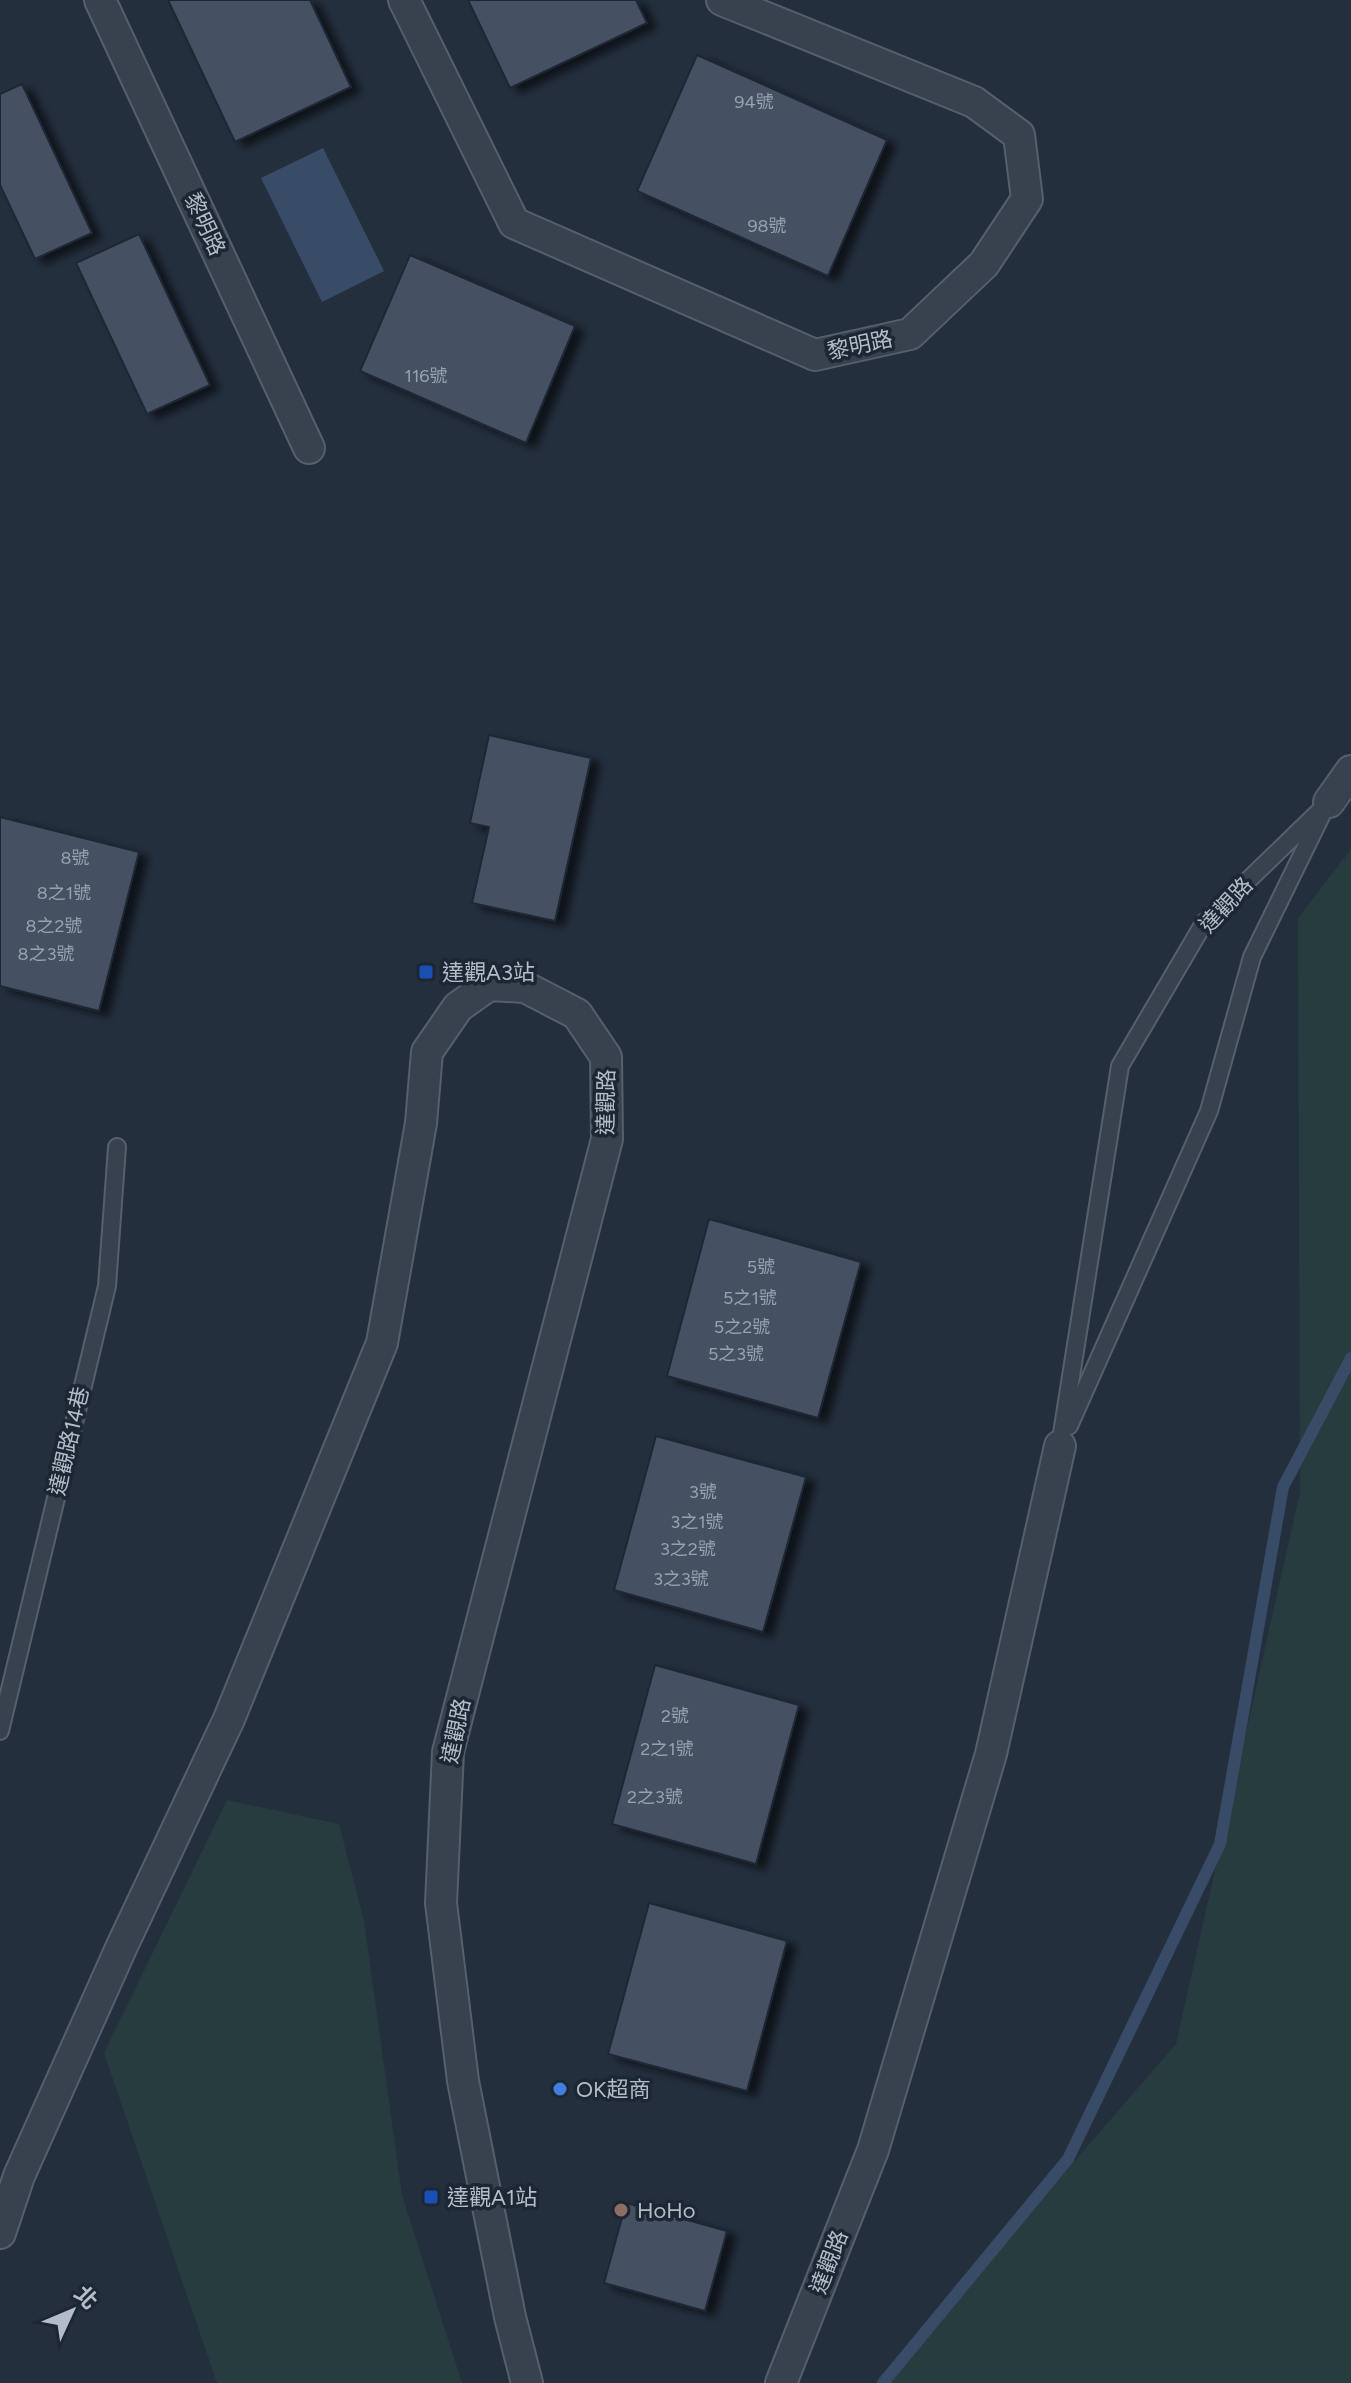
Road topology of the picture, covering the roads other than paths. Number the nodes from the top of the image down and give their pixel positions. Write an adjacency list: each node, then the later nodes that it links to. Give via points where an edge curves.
1 (100, 0): 4 (street, 黎明路)
2 (404, 0): 3 (street, 黎明路, via 514,223 815,355 910,334 984,264 1027,199 1019,135 974,102)
3 (722, 0)
4 (309, 448)
5 (1351, 771): 6 (street, 達觀路)
6 (1329, 802): 8 (lane, 達觀路, via 1252,957 1209,1111); 8 (lane, 達觀路, via 1204,923 1120,1066)
7 (117, 1147): 9 (lane, 達觀路14巷, via 107,1286)
8 (1060, 1446): 12 (street, 達觀路, via 982,1784 873,2150)
9 (0, 1731)
10 (0, 2233): 11 (street, 達觀路, via 19,2176 229,1719 382,1343 421,1123 427,1052 458,1007 489,985 525,987 577,1014 606,1057 607,1139 448,1752 441,1903 463,2081)
11 (527, 2383)
12 (781, 2383)

